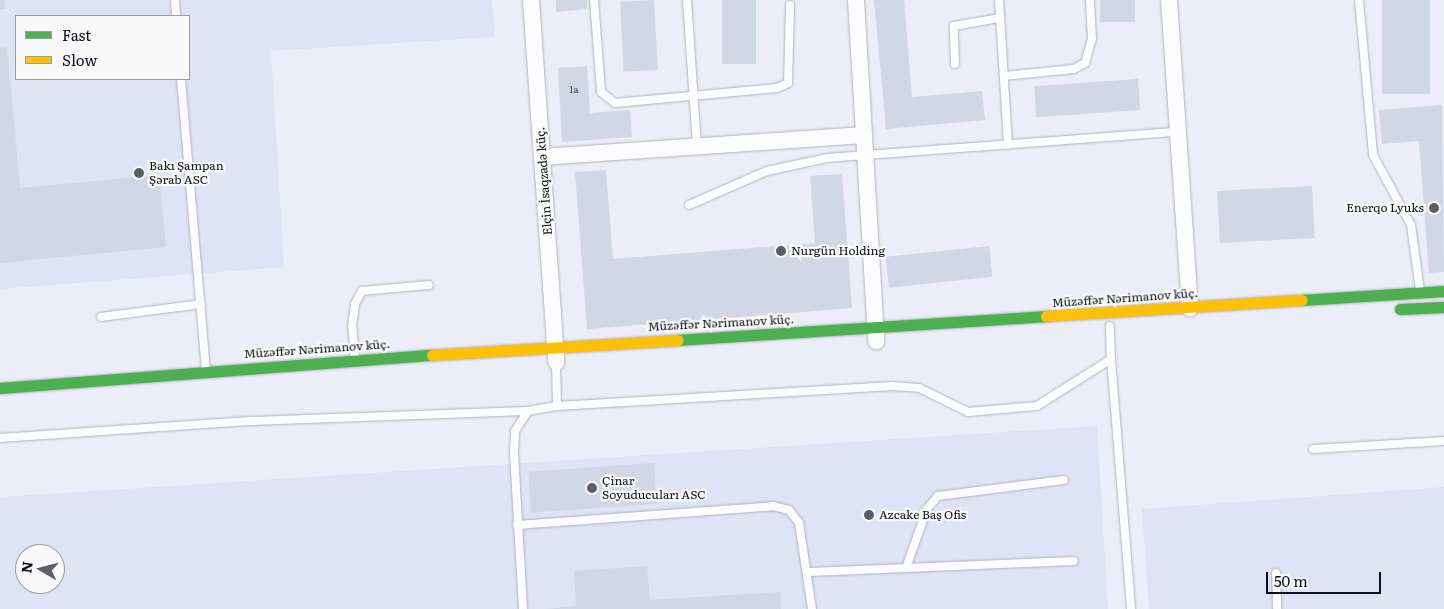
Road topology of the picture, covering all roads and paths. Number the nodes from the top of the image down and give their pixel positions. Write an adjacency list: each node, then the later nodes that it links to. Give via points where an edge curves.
1 (175, 0): 11 (lane)
2 (532, 0): 22 (street, Elçin İsaqzadə küç.)
3 (594, 0): 16 (lane, via 601,92 606,99 615,103)
4 (687, 0): 16 (lane)
5 (856, 0): 18 (street)
6 (999, 0): 12 (lane)
7 (1090, 0): 14 (lane, via 1092,39 1085,63 1074,69)
8 (1169, 0): 17 (street)
9 (1359, 0): 26 (lane, via 1373,156 1411,225)
10 (790, 5): 16 (lane, via 788,83)
11 (176, 15)
12 (1000, 18): 13 (lane, via 954,26); 14 (lane)
13 (955, 64)
14 (1004, 76): 19 (lane)
15 (181, 80): 27 (lane)
16 (694, 95): 20 (lane)
17 (1176, 132): 19 (lane); 29 (street)
18 (864, 135): 20 (street); 21 (street)
19 (1008, 145): 21 (lane)
20 (697, 146): 22 (street)
21 (865, 154): 23 (lane, via 767,170); 33 (street)
22 (542, 157): 34 (street, Elçin İsaqzadə küç.)
23 (689, 205)
24 (429, 285): 36 (lane, via 362,291 355,304 352,326)
25 (1444, 291): 26 (main road, Müzəffər Nərimanov küç.)
26 (1420, 292): 29 (main road, Müzəffər Nərimanov küç.)
27 (201, 304): 31 (lane); 39 (lane)
28 (1444, 307): 30 (main road)
29 (1190, 308): 33 (main road, Müzəffər Nərimanov küç.)
30 (1385, 310)
31 (101, 317)
32 (1110, 326): 35 (lane)
33 (875, 338): 34 (main road, Müzəffər Nərimanov küç.)
34 (561, 356): 36 (main road, Müzəffər Nərimanov küç.); 37 (main road); 42 (lane)
35 (1111, 359): 42 (lane, via 1037,406 968,412 919,388 892,386); 55 (lane)
36 (355, 360): 39 (main road, Müzəffər Nərimanov küç.)
37 (538, 363)
38 (443, 368): 41 (main road)
39 (206, 370): 40 (main road, Müzəffər Nərimanov küç.)
40 (0, 388)
41 (0, 402)
42 (558, 406): 43 (lane)
43 (528, 411): 44 (lane, via 252,421); 48 (lane, via 515,431)
44 (0, 438)
45 (1444, 441): 46 (lane)
46 (1313, 449)
47 (1064, 480): 50 (lane, via 938,496 927,509)
48 (516, 525): 51 (lane, via 773,506 789,510 798,523); 53 (lane)
49 (1074, 561): 50 (lane)
50 (906, 568): 51 (lane)
51 (810, 572): 54 (lane)
52 (1276, 573): 56 (lane)
53 (523, 609)
54 (812, 609)
55 (1131, 609)
56 (1277, 609)

